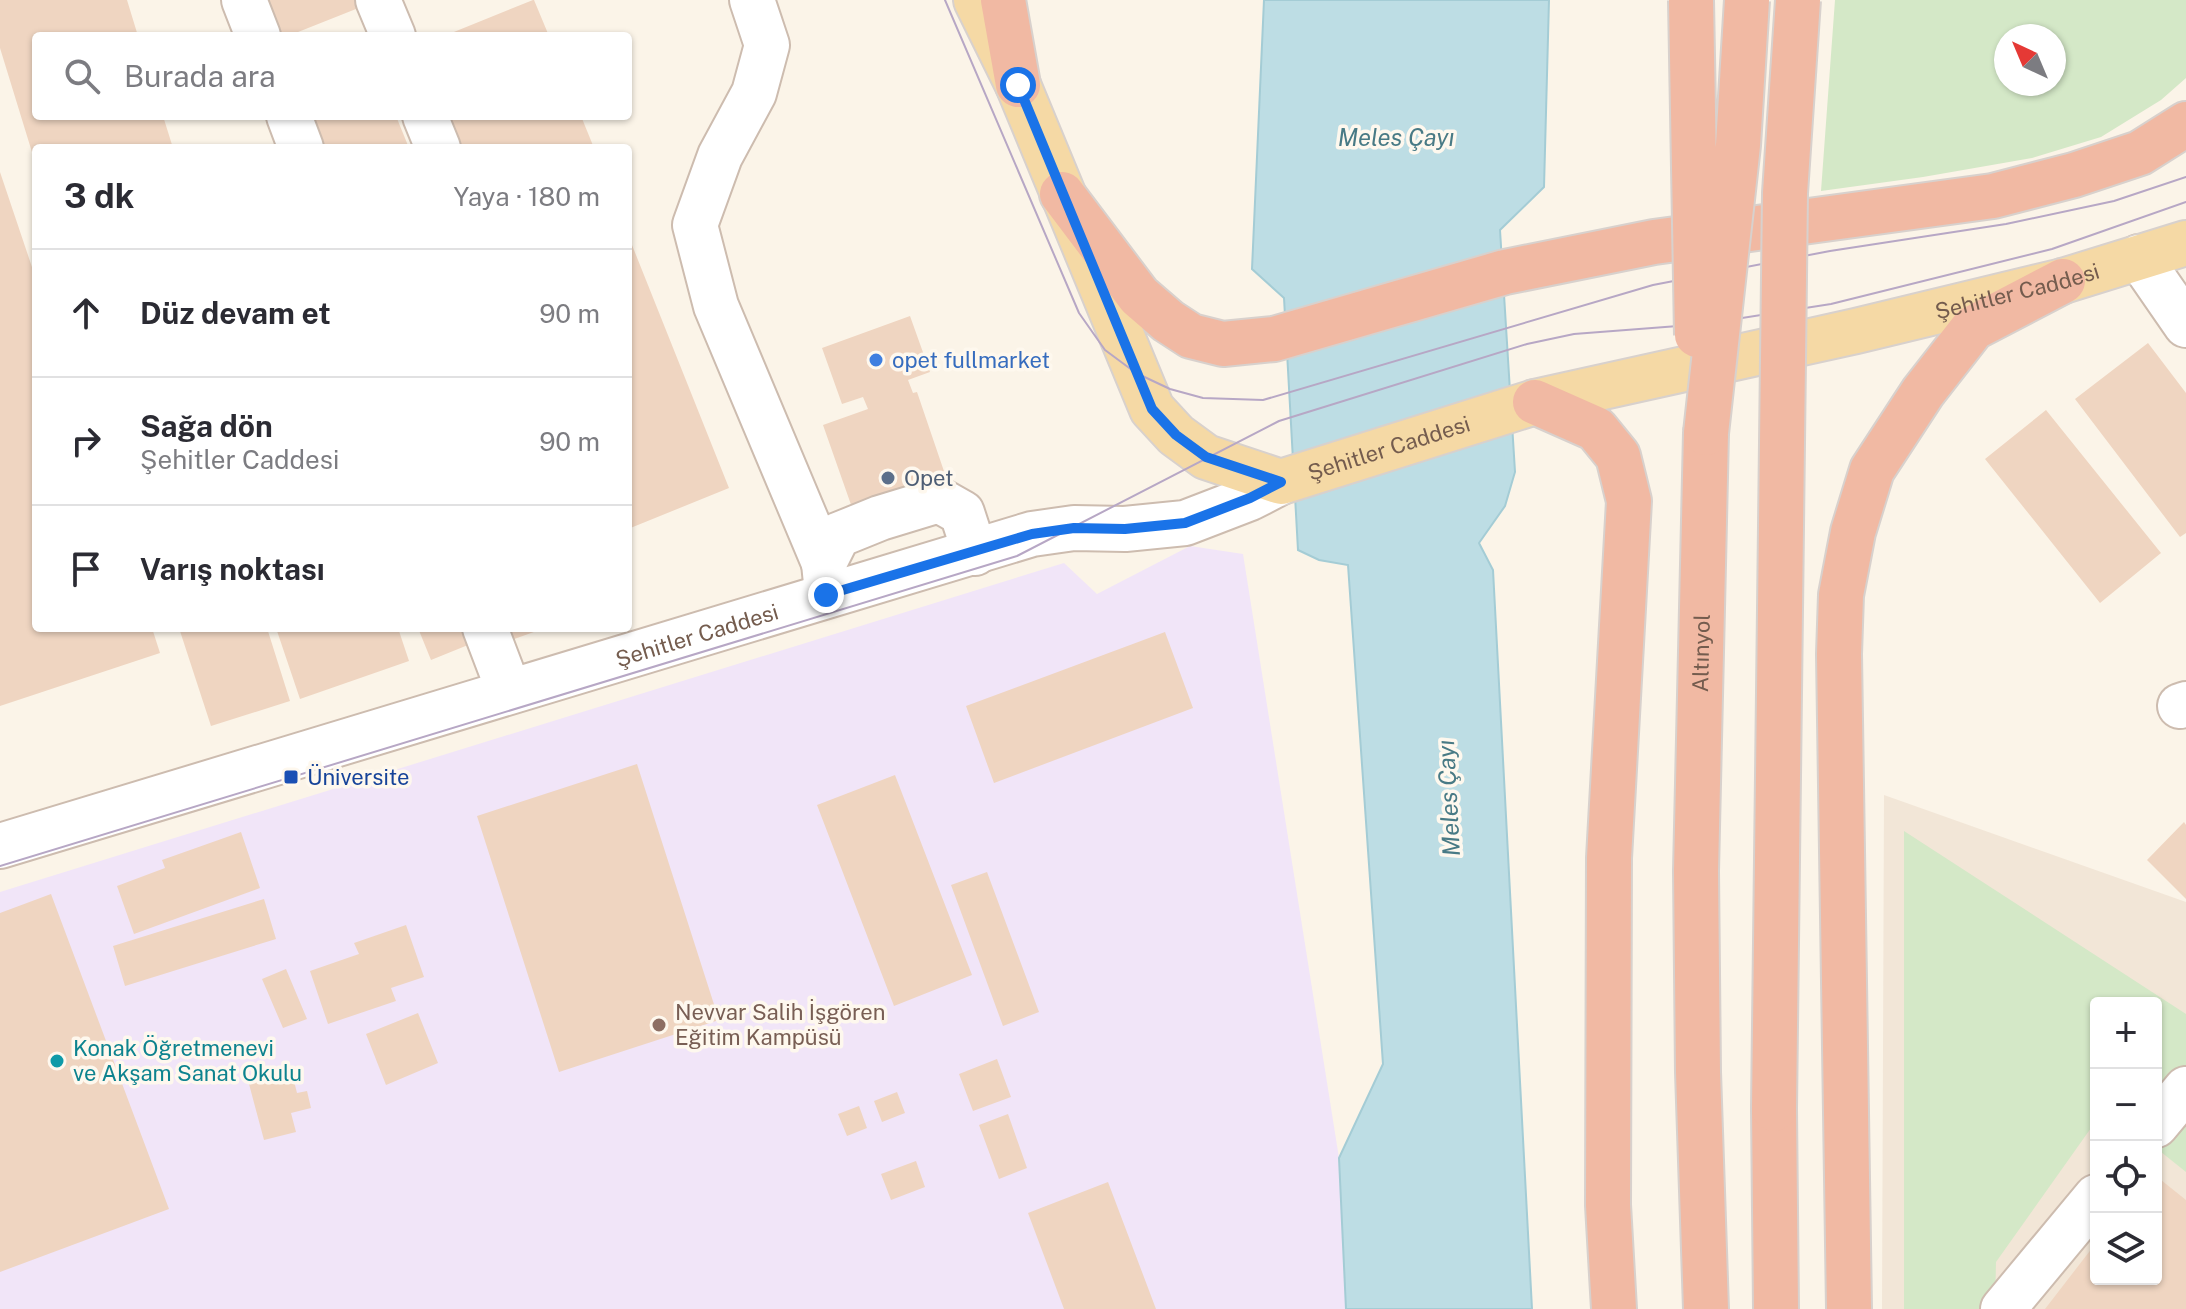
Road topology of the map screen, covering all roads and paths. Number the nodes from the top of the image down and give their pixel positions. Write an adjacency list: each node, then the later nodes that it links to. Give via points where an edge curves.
1 (244, 0): 9 (street)
2 (378, 0): 10 (street)
3 (752, 0): 26 (street, via 767,45 754,93 720,156 695,225 716,306)
4 (976, 0): 11 (main road)
5 (1003, 0): 11 (highway)
6 (1691, 0): 23 (highway, bridge, via 1695,313)
7 (1747, 0): 23 (highway, Altınyol, bridge, via 1738,145)
8 (1798, 0): 36 (highway, bridge, via 1785,193)
9 (256, 32)
10 (391, 32)
11 (1018, 85): 17 (main road)
12 (290, 120): 15 (street)
13 (427, 120): 16 (street)
14 (2186, 124): 17 (highway, via 2140,153 1993,196 1654,242 1505,272 1274,339 1223,344 1191,336 1139,296)
15 (300, 144)
16 (436, 144)
17 (1062, 194): 24 (main road, via 1152,409 1206,457)
18 (2186, 243): 19 (main road, Şehitler Caddesi)
19 (2139, 257): 20 (main road, Şehitler Caddesi); 21 (street)
20 (2063, 281): 22 (main road, Şehitler Caddesi); 37 (highway, via 1973,328 1872,470 1853,532 1841,595 1839,654)
21 (2186, 325)
22 (1535, 402): 24 (main road, Şehitler Caddesi); 34 (highway, via 1596,429 1618,456 1629,501 1609,858 1608,1205)
23 (1706, 433): 35 (highway, Altınyol, via 1696,871)
24 (1281, 482): 25 (street, Şehitler Caddesi, via 1185,523 1032,534)
25 (975, 553): 26 (street, Şehitler Caddesi); 26 (street, via 962,513 939,500 838,535)
26 (825, 579): 28 (street, Şehitler Caddesi)
27 (487, 632): 29 (street)
28 (634, 637): 29 (street, Şehitler Caddesi)
29 (509, 691): 30 (street, Şehitler Caddesi)
30 (0, 846)
31 (2186, 1089): 32 (street)
32 (2162, 1118)
33 (2090, 1204): 38 (street)
34 (1614, 1309)
35 (1706, 1309)
36 (1776, 1309)
37 (1849, 1309)
38 (2003, 1309)

